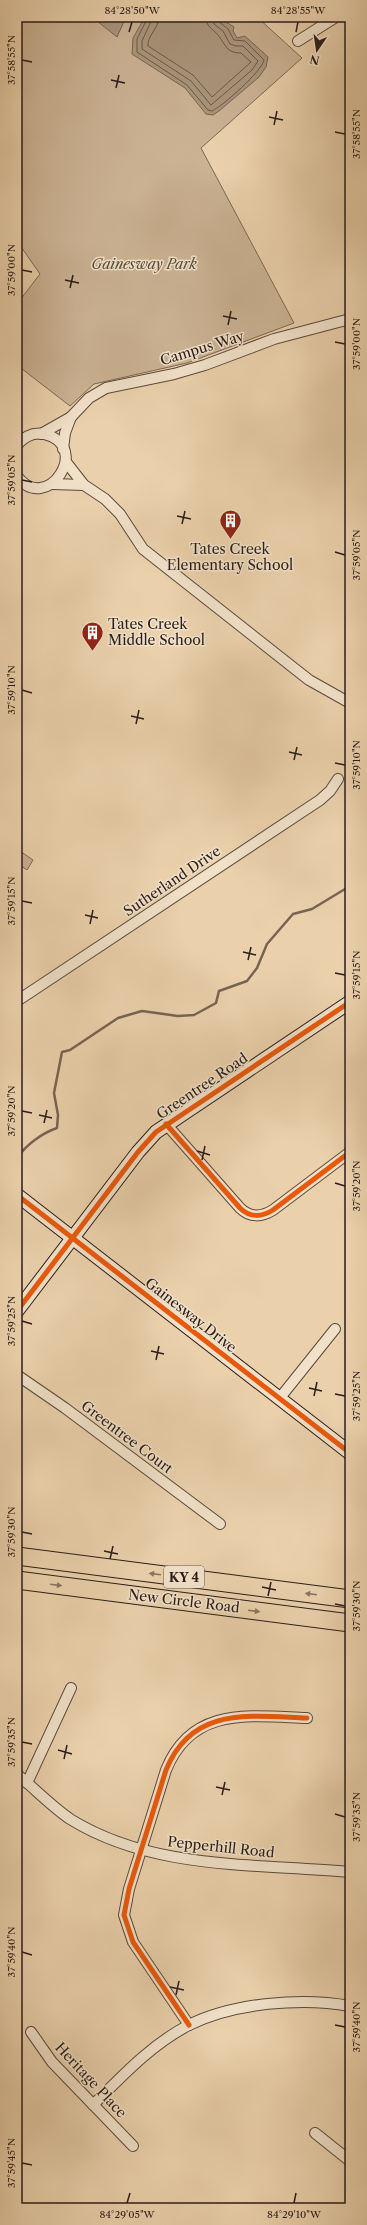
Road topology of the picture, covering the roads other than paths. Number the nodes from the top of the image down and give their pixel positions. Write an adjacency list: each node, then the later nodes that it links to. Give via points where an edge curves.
1 (336, 17): 2 (street)
2 (298, 41)
3 (350, 319): 4 (street, Campus Way, via 274,339 199,367 106,388 89,398)
4 (71, 417): 5 (street, Campus Way); 7 (street, Campus Way)
5 (41, 434): 6 (street, Campus Way, via 25,437); 7 (street, via 54,439)
6 (17, 445)
7 (63, 449): 8 (street)
8 (66, 462): 10 (street, via 64,471); 11 (street)
9 (17, 476): 10 (street, via 25,484 32,486 45,487)
10 (52, 484): 11 (street)
11 (84, 485): 12 (street, via 120,514 143,549 302,674)
12 (350, 703)
13 (338, 779): 14 (street, Sutherland Drive, via 320,800)
14 (17, 1000)
15 (350, 1002): 16 (street, Greentree Road)
16 (166, 1124): 17 (street, via 240,1208 256,1216 265,1215 273,1210); 19 (street, Greentree Road, via 138,1152)
17 (350, 1152)
18 (17, 1194): 19 (street, Gainesway Drive)
19 (73, 1238): 20 (street, Greentree Road); 23 (street, Gainesway Drive)
20 (17, 1311)
21 (335, 1329): 23 (street)
22 (17, 1375): 25 (street, Greentree Court)
23 (279, 1399): 24 (street, Gainesway Drive)
24 (350, 1453)
25 (220, 1524)
26 (17, 1556): 28 (highway, New Circle Road / KY 4, one-way to 26)
27 (17, 1580): 29 (highway, New Circle Road / KY 4, one-way to 29)
28 (350, 1599)
29 (350, 1623)
30 (71, 1688): 33 (street)
31 (307, 1718): 34 (street, via 237,1716 220,1719 194,1732 179,1746 172,1757)
32 (17, 1774): 33 (street, Pepperhill Road)
33 (28, 1783): 34 (street, Pepperhill Road, via 72,1820)
34 (140, 1850): 35 (street, Pepperhill Road, via 182,1860); 37 (street, via 125,1903 126,1926 133,1942)
35 (350, 1872)
36 (350, 2006): 37 (street, via 324,2002 276,2002 226,2013)
37 (189, 2025): 39 (street, via 143,2056)
38 (31, 2032): 39 (street, Heritage Place, via 52,2062)
39 (93, 2105): 41 (street, Heritage Place)
40 (315, 2133): 42 (street)
41 (133, 2146)
42 (350, 2161)

